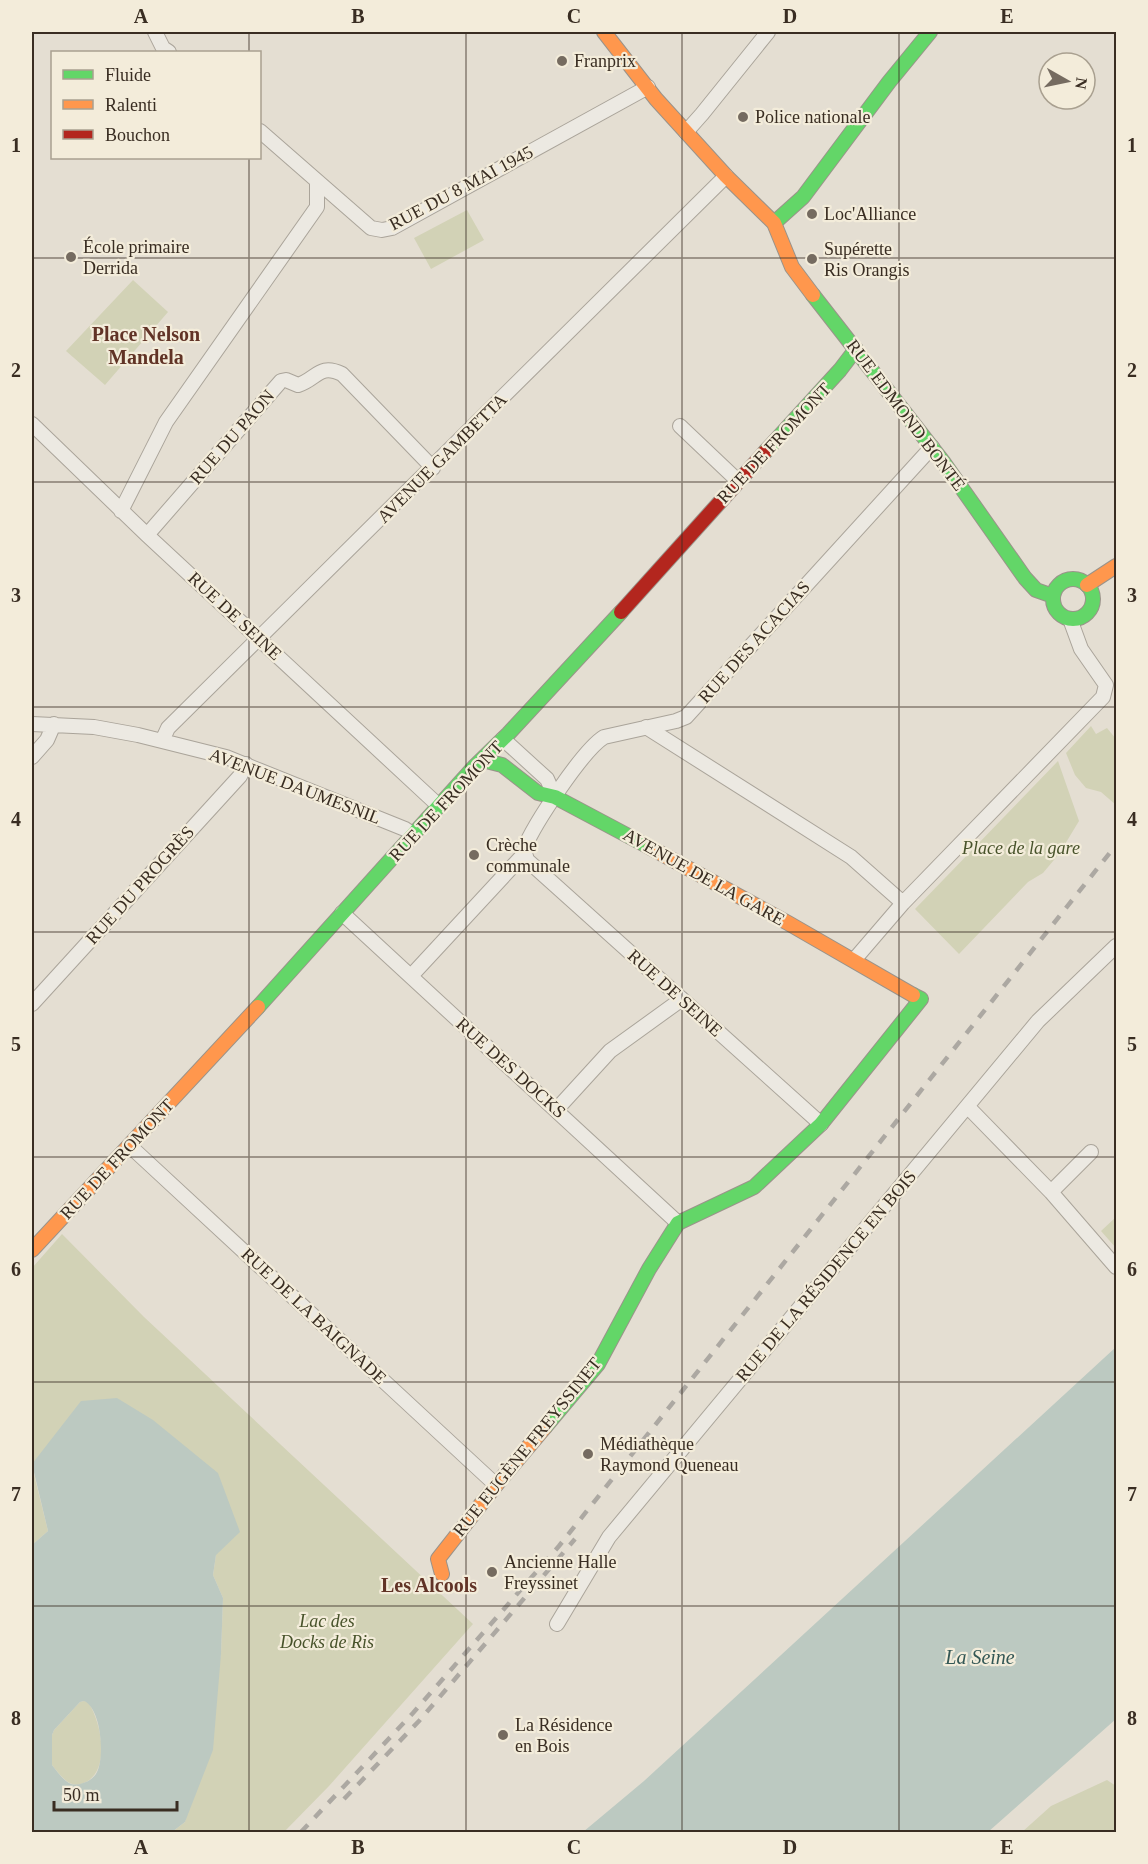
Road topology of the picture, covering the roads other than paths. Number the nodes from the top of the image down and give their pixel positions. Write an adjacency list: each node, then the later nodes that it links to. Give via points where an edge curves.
1 (155, 32): 5 (street)
2 (604, 32): 6 (street)
3 (768, 32): 8 (street)
4 (930, 32): 11 (street, via 803,197)
5 (168, 51)
6 (648, 87): 8 (street); 10 (street, RUE DU 8 MAI 1945, via 392,228 371,228)
7 (261, 131): 10 (street, RUE DU 8 MAI 1945)
8 (686, 132): 9 (street)
9 (726, 176): 11 (street); 16 (street, AVENUE GAMBETTA)
10 (317, 181): 18 (street, via 317,207 166,422)
11 (774, 223): 12 (street, RUE EDMOND BONTÉ, via 792,267)
12 (856, 349): 15 (street, RUE EDMOND BONTÉ); 17 (street, RUE DE FROMONT)
13 (32, 424): 18 (street, RUE DE SEINE)
14 (680, 426): 17 (street)
15 (932, 447): 22 (street, RUE EDMOND BONTÉ, via 1025,578 1036,590); 27 (street, RUE DES ACACIAS, via 686,717)
16 (433, 468): 19 (street, RUE DU PAON, via 342,374 323,370 298,385 281,381); 24 (street, AVENUE GAMBETTA)
17 (738, 481): 28 (street, RUE DE FROMONT)
18 (121, 511): 19 (street, RUE DE SEINE)
19 (147, 535): 24 (street, RUE DE SEINE)
20 (1116, 566): 21 (street)
21 (1088, 585): 22 (street, via 1070,579 1058,584); 23 (street, via 1093,596 1091,608 1082,617)
22 (1053, 596): 23 (street, via 1058,613)
23 (1070, 619): 37 (street, via 1081,649 1106,685 1103,697)
24 (258, 638): 29 (street, AVENUE GAMBETTA, via 168,728); 34 (street, RUE DE SEINE)
25 (32, 724): 26 (street, AVENUE DAUMESNIL)
26 (54, 724): 29 (street, AVENUE DAUMESNIL, via 94,727); 30 (street, via 47,741)
27 (646, 727): 33 (street, RUE DES ACACIAS, via 604,736); 37 (street, via 851,857)
28 (503, 739): 31 (street, RUE DE FROMONT); 33 (street, AVENUE DE LA GARE, via 547,779)
29 (162, 741): 32 (street, AVENUE DAUMESNIL)
30 (32, 757)
31 (482, 760): 33 (street, via 502,765 538,792); 34 (street, RUE DE FROMONT)
32 (246, 764): 35 (street, AVENUE DAUMESNIL); 43 (street, RUE DU PROGRÈS, via 240,776)
33 (555, 797): 36 (street, via 526,843); 40 (street, AVENUE DE LA GARE)
34 (439, 806): 35 (street, RUE DE FROMONT)
35 (414, 835): 38 (street, RUE DE FROMONT)
36 (524, 854): 41 (street); 42 (street, RUE DE SEINE)
37 (903, 903): 40 (street)
38 (342, 914): 41 (street, RUE DES DOCKS); 47 (street, RUE DE FROMONT)
39 (1116, 946): 44 (street, RUE DE LA RÉSIDENCE EN BOIS, via 1038,1021)
40 (854, 960): 46 (street, AVENUE DE LA GARE, via 921,999)
41 (411, 976): 45 (street, RUE DES DOCKS)
42 (682, 999): 45 (street, via 610,1051); 46 (street, RUE DE SEINE)
43 (32, 1004)
44 (968, 1107): 49 (street); 55 (street, RUE DE LA RÉSIDENCE EN BOIS, via 609,1537)
45 (557, 1109): 50 (street, RUE DES DOCKS)
46 (820, 1124): 50 (street, via 754,1187)
47 (131, 1147): 51 (street, RUE DE FROMONT); 53 (street, RUE DE LA BAIGNADE)
48 (1091, 1152): 49 (street)
49 (1051, 1192): 52 (street)
50 (678, 1223): 53 (street, RUE EUGÈNE FREYSSINET, via 598,1364)
51 (32, 1250)
52 (1116, 1267)
53 (496, 1485): 54 (street, RUE EUGÈNE FREYSSINET, via 438,1559)
54 (442, 1574)
55 (557, 1624)

